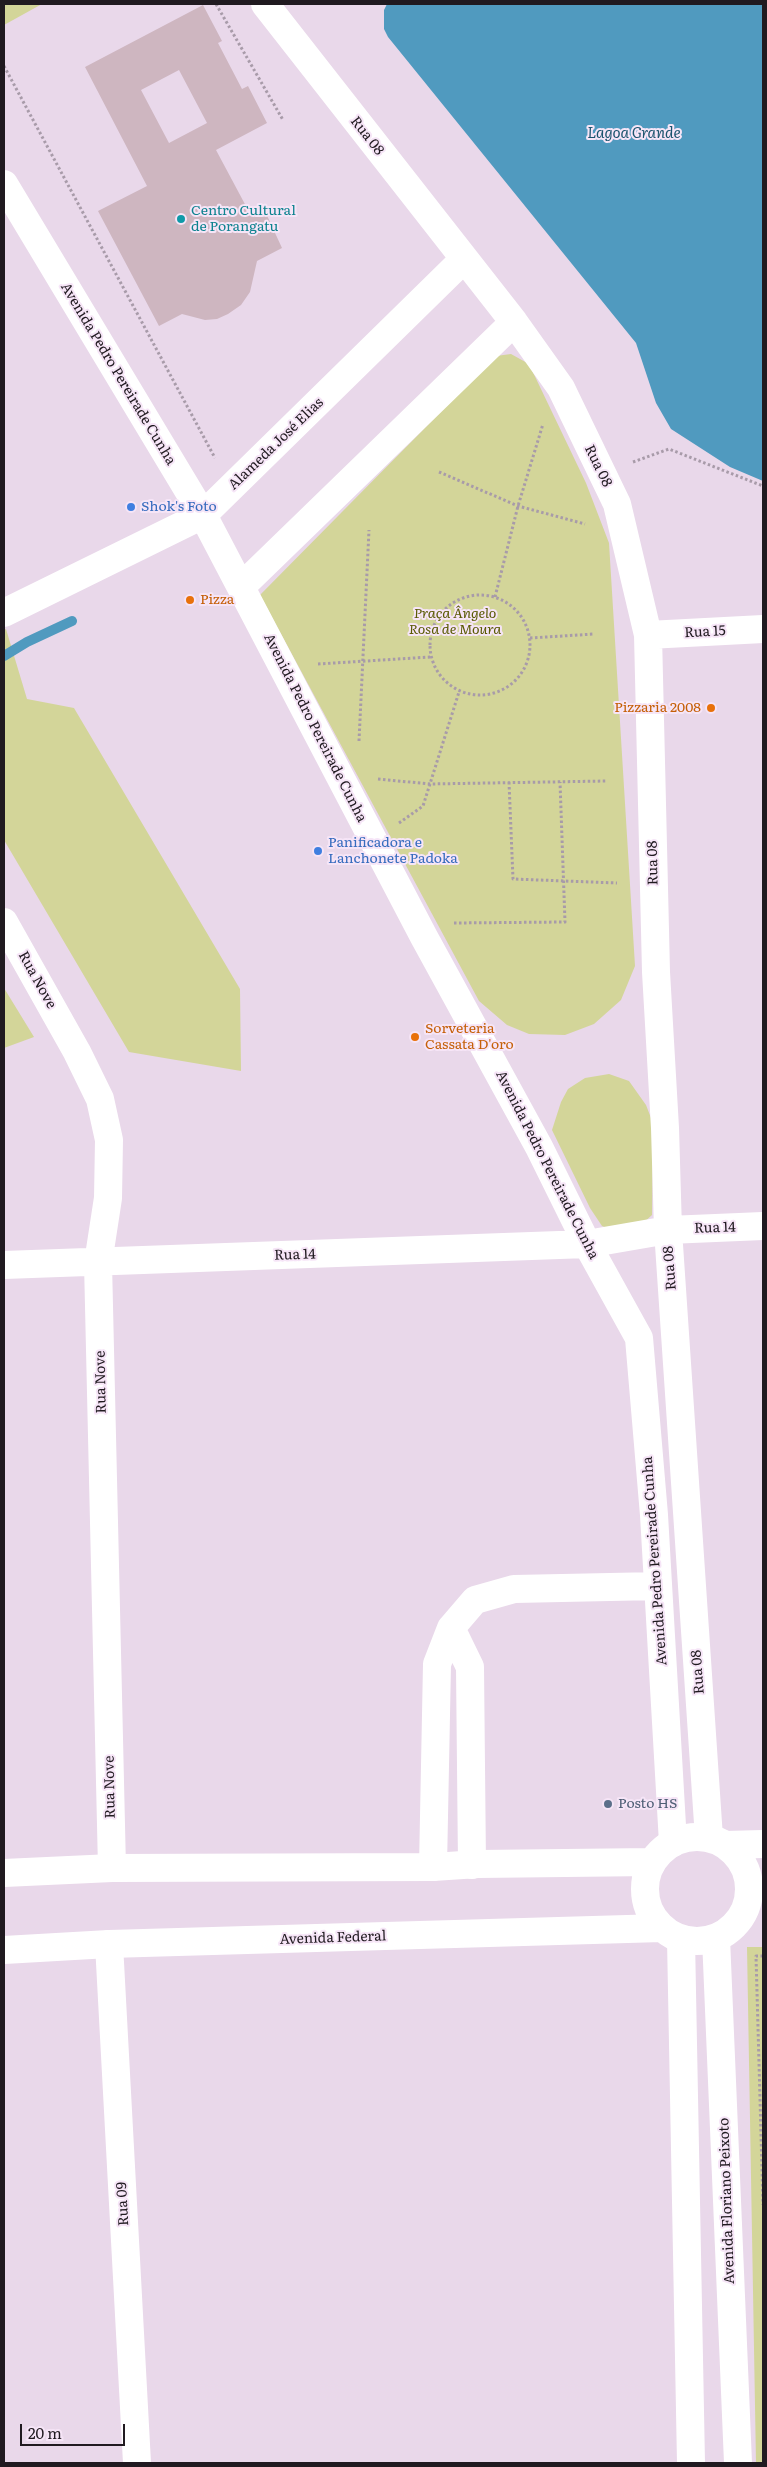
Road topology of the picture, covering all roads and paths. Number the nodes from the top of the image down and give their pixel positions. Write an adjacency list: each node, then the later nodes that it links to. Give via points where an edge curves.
1 (216, 4): 4 (path)
2 (265, 4): 6 (street, Rua 08)
3 (4, 66): 9 (path)
4 (284, 120)
5 (4, 184): 14 (street, Avenida Pedro Pereirade Cunha)
6 (464, 259): 7 (street, Rua 08); 14 (street, Alameda José Elias)
7 (514, 322): 8 (street, Rua 08); 17 (street)
8 (561, 388): 11 (street, Rua 08); 13 (path, via 542,427)
9 (215, 458)
10 (439, 472): 13 (path)
11 (602, 473): 12 (path, via 669,449); 22 (street, Rua 08, via 617,504)
12 (763, 486)
13 (518, 506): 15 (path); 18 (path)
14 (204, 515): 17 (street, Avenida Pedro Pereirade Cunha); 19 (street, Alameda José Elias)
15 (586, 524)
16 (369, 530): 25 (path)
17 (242, 586): 38 (street, Avenida Pedro Pereirade Cunha)
18 (495, 597): 23 (path, via 504,600 520,614); 24 (path, via 473,595 456,600 444,609 434,623)
19 (4, 613)
20 (763, 629): 22 (street, Rua 15)
21 (594, 634): 23 (path)
22 (648, 635): 40 (street, Rua 08, via 656,972)
23 (529, 638): 27 (path, via 528,662 513,684 498,693 476,696)
24 (430, 657): 25 (path); 27 (path, via 442,680)
25 (363, 661): 26 (path); 28 (path)
26 (312, 665)
27 (459, 692): 33 (path)
28 (359, 744)
29 (371, 778): 33 (path)
30 (607, 781): 32 (path)
31 (509, 782): 32 (path); 33 (path); 35 (path, via 513,879)
32 (560, 782): 35 (path)
33 (430, 784): 34 (path, via 423,806)
34 (397, 824)
35 (565, 880): 36 (path); 38 (path, via 565,922 452,923)
36 (617, 883)
37 (4, 922): 42 (street, Rua Nove, via 100,1099 109,1140 108,1198)
38 (424, 937): 41 (street, Avenida Pedro Pereirade Cunha, via 534,1138)
39 (763, 1226): 40 (street, Rua 14)
40 (668, 1230): 41 (street, Rua 14); 46 (street, Rua 08)
41 (587, 1244): 42 (street, Rua 14); 44 (street, Avenida Pedro Pereirade Cunha, via 639,1338)
42 (98, 1263): 43 (street, Rua 14); 52 (street, Rua Nove)
43 (4, 1265)
44 (658, 1586): 45 (street, via 514,1589 475,1600); 47 (street, Avenida Pedro Pereirade Cunha)
45 (451, 1628): 50 (street, via 470,1667); 51 (street, via 437,1664)
46 (717, 1842): 47 (street, via 684,1838); 48 (street); 54 (street, via 738,1857 747,1873 750,1891)
47 (673, 1843): 49 (street)
48 (763, 1844)
49 (652, 1862): 50 (street); 55 (street, via 646,1879 645,1897 651,1914)
50 (472, 1865): 51 (street)
51 (433, 1867): 52 (street)
52 (112, 1868): 53 (street)
53 (4, 1873)
54 (739, 1928): 55 (street, via 699,1942); 63 (street, Avenida Floriano Peixoto)
55 (672, 1934): 56 (street, Avenida Federal); 62 (street)
56 (109, 1944): 57 (street, Avenida Federal); 61 (street, Rua 09)
57 (4, 1950)
58 (763, 1956): 59 (path, via 756,1956)
59 (763, 2156): 60 (path)
60 (763, 2205)
61 (137, 2463)
62 (691, 2463)
63 (738, 2463)

